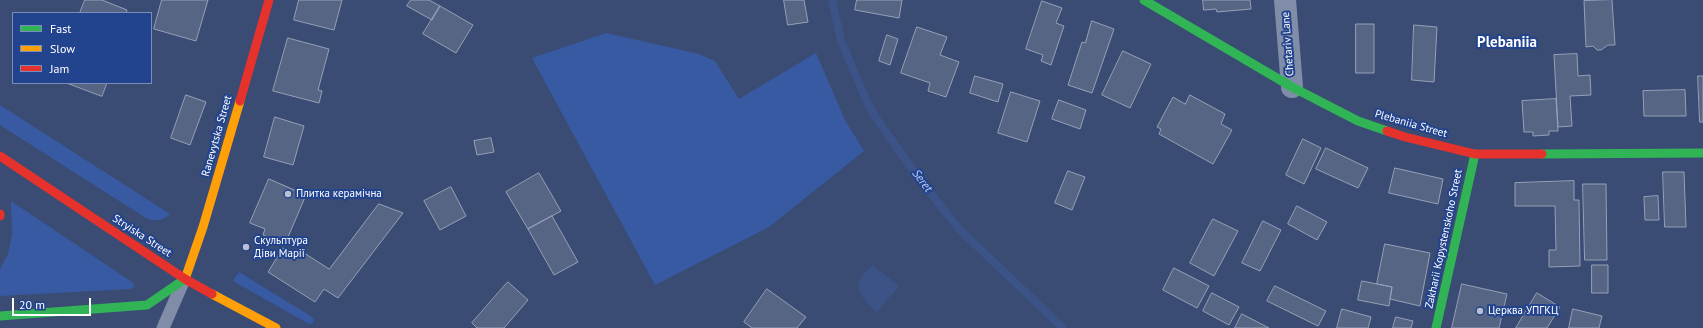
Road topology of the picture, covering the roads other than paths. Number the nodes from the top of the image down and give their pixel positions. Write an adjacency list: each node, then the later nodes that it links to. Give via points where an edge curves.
1 (269, 0): 8 (street, Ranevytska Street, via 203,227)
2 (1144, 0): 4 (street, Plebaniia Street)
3 (1285, 0): 4 (street, Chetariv Lane)
4 (1292, 87): 6 (street, Plebaniia Street, via 1358,121 1405,137)
5 (1703, 153): 6 (street, Plebaniia Street)
6 (1475, 154): 12 (street, Zakharii Kopystenskoho Street)
7 (0, 156): 8 (street, Stryiska Street)
8 (185, 279): 9 (street, via 147,305); 10 (lane); 11 (street, Stryiska Street)
9 (0, 316)
10 (163, 328)
11 (276, 328)
12 (1436, 328)

